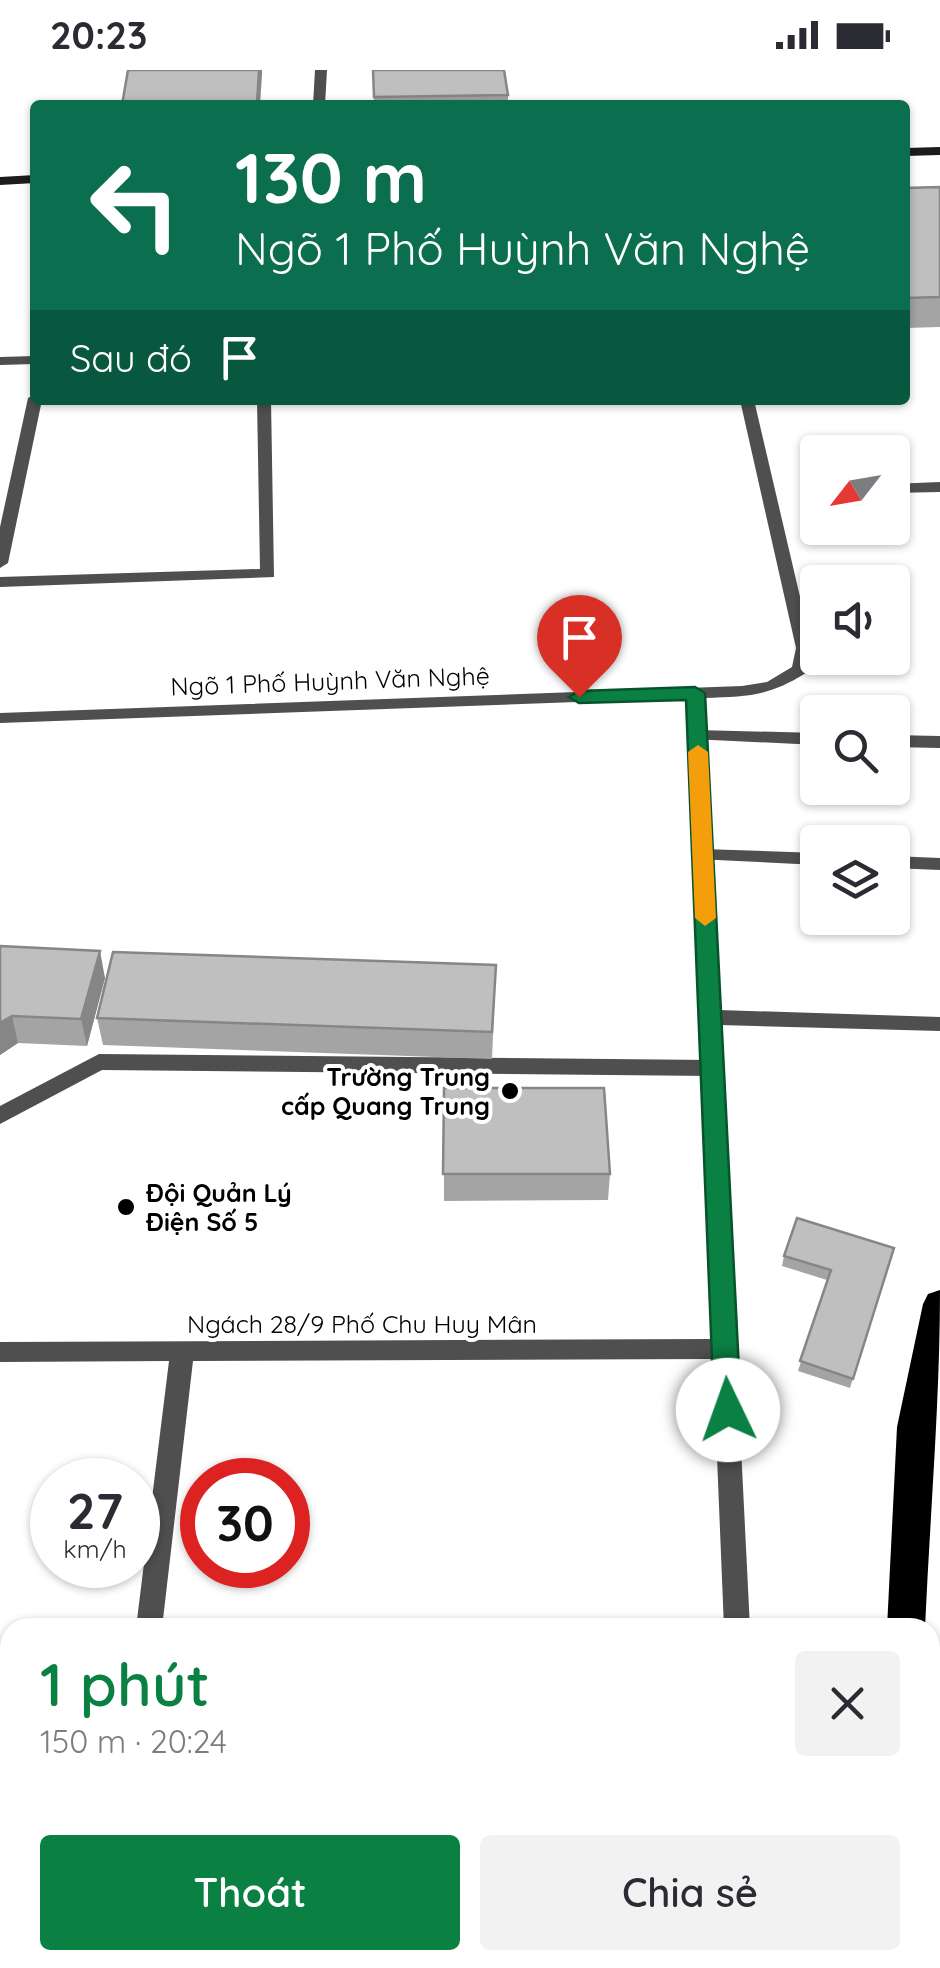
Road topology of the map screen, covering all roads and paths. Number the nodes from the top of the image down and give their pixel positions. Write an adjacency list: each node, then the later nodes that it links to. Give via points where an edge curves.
1 (321, 70): 2 (street)
2 (319, 100)
3 (940, 151): 4 (street)
4 (910, 152)
5 (0, 180): 6 (street)
6 (30, 180)
7 (30, 360): 8 (street)
8 (0, 361)
9 (34, 405): 14 (street)
10 (264, 405): 15 (street, via 268,574)
11 (748, 405): 16 (street, Ngõ 1 Phố Huỳnh Văn Nghệ, via 804,648 800,670 772,686)
12 (940, 487): 13 (street)
13 (910, 488)
14 (0, 563)
15 (0, 582)
16 (695, 693): 17 (street, Ngõ 1 Phố Huỳnh Văn Nghệ); 18 (street)
17 (0, 718)
18 (697, 735): 19 (street); 22 (street)
19 (800, 738)
20 (910, 741): 21 (street)
21 (940, 742)
22 (703, 855): 23 (street); 26 (street)
23 (800, 858)
24 (910, 863): 25 (street)
25 (940, 864)
26 (710, 1016): 27 (street); 28 (street)
27 (940, 1024)
28 (712, 1068): 29 (street, via 98,1062); 31 (street)
29 (0, 1116)
30 (940, 1304): 36 (highway, via 915,1428)
31 (725, 1349): 33 (street, Ngách 28/9 Phố Chu Huy Mân); 35 (street)
32 (0, 1352): 33 (street, Ngách 28/9 Phố Chu Huy Mân)
33 (182, 1352): 34 (street)
34 (150, 1618)
35 (737, 1618)
36 (906, 1618)

